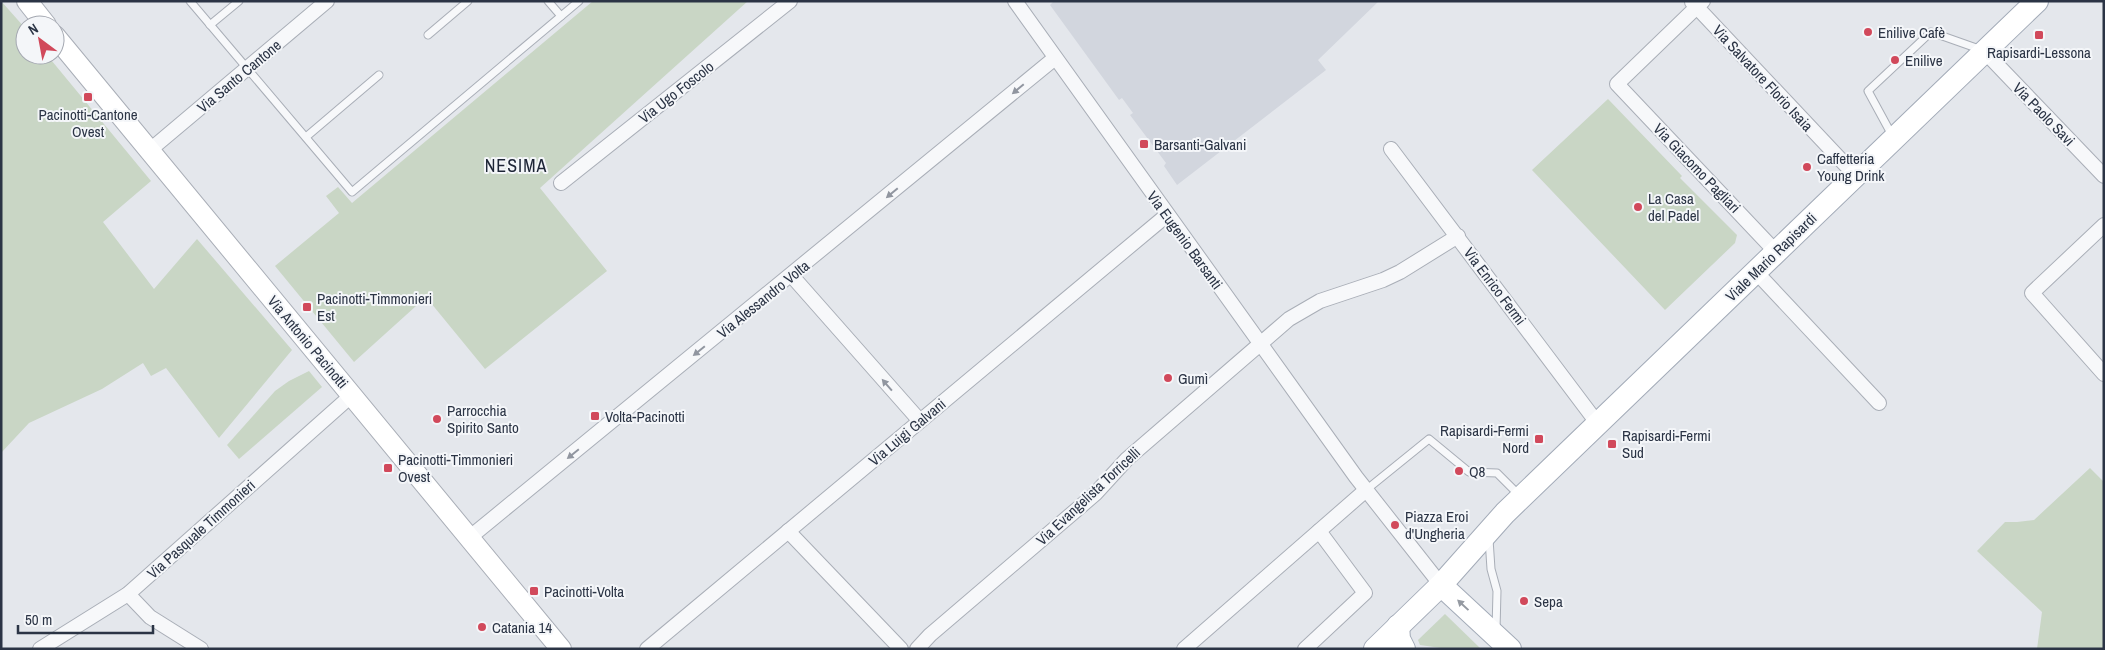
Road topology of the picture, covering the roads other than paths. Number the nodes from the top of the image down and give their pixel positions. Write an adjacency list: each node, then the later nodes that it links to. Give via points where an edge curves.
1 (27, 1): 12 (main road)
2 (190, 1): 14 (lane)
3 (239, 1): 14 (lane)
4 (328, 1): 19 (street, Via Santo Cantone)
5 (468, 1): 15 (lane)
6 (548, 1): 13 (lane)
7 (579, 1): 13 (lane)
8 (2037, 1): 17 (main road, Viale Mario Rapisardi)
9 (1017, 2): 18 (street, Via Eugenio Barsanti)
10 (1697, 3): 25 (street, Via Salvatore Florio Isaia); 31 (street, Via Giacomo Pagliari, via 1616,84)
11 (782, 5): 27 (street, Via Ugo Foscolo)
12 (38, 15)
13 (561, 16): 21 (lane, via 352,192)
14 (210, 25): 19 (lane)
15 (428, 35)
16 (65, 48): 24 (main road, Via Antonio Pacinotti)
17 (1984, 52): 22 (main road, Viale Mario Rapisardi); 22 (lane, via 1931,32 1868,91); 26 (street, Via Paolo Savi)
18 (1055, 58): 28 (street, Via Eugenio Barsanti); 33 (street, Via Alessandro Volta, one-way to 33)
19 (248, 68): 21 (lane); 24 (street, Via Santo Cantone)
20 (379, 75): 21 (lane)
21 (306, 137)
22 (1894, 139): 25 (main road, Viale Mario Rapisardi)
23 (1391, 149): 30 (street, Via Enrico Fermi)
24 (150, 150): 36 (main road, Via Antonio Pacinotti)
25 (1856, 176): 31 (main road, Viale Mario Rapisardi)
26 (2104, 176)
27 (561, 183)
28 (1167, 215): 34 (street, Via Eugenio Barsanti); 38 (street, Via Luigi Galvani)
29 (2104, 225): 35 (street, via 2032,293)
30 (1458, 236): 34 (street, Via Evangelista Torricelli, via 1400,272 1320,301 1289,319); 39 (street, Via Enrico Fermi)
31 (1776, 252): 32 (main road, Viale Mario Rapisardi)
32 (1756, 272): 37 (street); 39 (main road, Viale Mario Rapisardi)
33 (792, 276): 38 (street, one-way to 33); 45 (street, Via Alessandro Volta, one-way to 45)
34 (1260, 344): 40 (street, Via Eugenio Barsanti); 55 (street, Via Evangelista Torricelli)
35 (2104, 374)
36 (352, 395): 45 (main road, Via Antonio Pacinotti); 47 (street, Via Pasquale Timmonieri)
37 (1879, 403)
38 (920, 421): 42 (street, Via Luigi Galvani)
39 (1598, 424): 41 (main road, Viale Mario Rapisardi)
40 (1366, 490): 41 (lane, via 1430,439 1469,472 1497,473); 43 (street); 46 (street, Via Eugenio Barsanti)
41 (1522, 497): 44 (main road, Viale Mario Rapisardi)
42 (788, 531): 53 (street, Via Luigi Galvani); 54 (street)
43 (1319, 531): 56 (street); 57 (street, via 1365,593)
44 (1489, 531): 46 (main road, Viale Mario Rapisardi); 49 (lane)
45 (469, 538): 52 (main road, Via Antonio Pacinotti)
46 (1442, 585): 48 (main road, Viale Mario Rapisardi); 49 (main road, one-way to 46)
47 (128, 594): 50 (street, Via Pasquale Timmonieri); 51 (street, via 150,617)
48 (1398, 626): 58 (main road, Viale Mario Rapisardi); 59 (main road)
49 (1503, 642)
50 (40, 649)
51 (201, 649)
52 (561, 649)
53 (647, 649)
54 (901, 649)
55 (917, 649)
56 (1184, 649)
57 (1305, 649)
58 (1375, 649)
59 (1404, 649)

